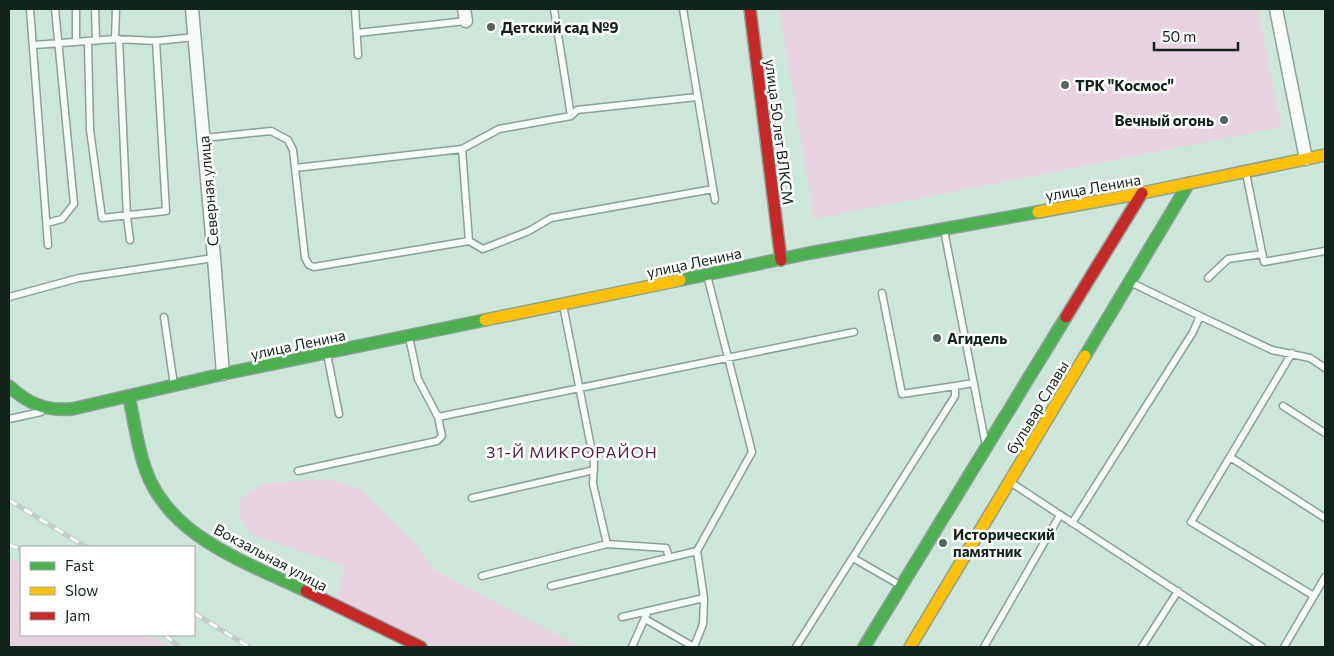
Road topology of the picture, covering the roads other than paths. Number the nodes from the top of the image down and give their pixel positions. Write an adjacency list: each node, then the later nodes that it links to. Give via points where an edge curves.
1 (30, 9): 21 (lane)
2 (55, 9): 20 (lane)
3 (76, 9): 18 (lane)
4 (95, 9): 16 (lane)
5 (116, 9): 15 (lane)
6 (192, 9): 14 (street, Северная улица)
7 (355, 9): 13 (lane)
8 (554, 9): 24 (lane)
9 (683, 9): 23 (lane)
10 (750, 9): 44 (street, улица 50 лет ВЛКСМ)
11 (1276, 9): 28 (street)
12 (465, 15): 13 (lane)
13 (357, 33): 22 (lane)
14 (195, 37): 17 (lane); 25 (street, Северная улица)
15 (117, 39): 16 (lane); 17 (lane); 35 (lane)
16 (96, 41): 19 (lane)
17 (156, 41): 35 (lane, via 166,211)
18 (76, 42): 19 (lane); 20 (lane)
19 (88, 43): 35 (lane, via 90,130 102,218)
20 (58, 44): 21 (lane); 36 (lane, via 74,204 62,219)
21 (34, 45): 36 (lane)
22 (358, 55)
23 (697, 97): 24 (lane, via 577,110); 32 (lane)
24 (571, 116): 26 (lane, via 499,129)
25 (204, 138): 29 (lane, via 278,134 288,140); 43 (street, Северная улица)
26 (462, 149): 29 (lane); 39 (lane)
27 (1325, 155): 28 (street, улица Ленина)
28 (1306, 158): 30 (street, улица Ленина)
29 (295, 168): 39 (lane, via 305,258 309,265 314,267)
30 (1245, 171): 31 (street, улица Ленина); 42 (lane)
31 (1189, 183): 33 (street, улица Ленина); 47 (street, бульвар Славы)
32 (714, 189): 34 (lane); 39 (lane, via 551,218 529,232 483,249)
33 (1142, 193): 37 (street, улица Ленина); 72 (street, бульвар Славы)
34 (716, 200)
35 (127, 217): 38 (lane)
36 (46, 223): 40 (lane)
37 (944, 229): 44 (street, улица Ленина); 60 (lane)
38 (130, 240)
39 (470, 241)
40 (48, 245)
41 (1325, 250): 42 (lane, via 1264,262)
42 (1262, 254): 46 (lane, via 1228,259)
43 (214, 258): 49 (lane, via 79,278); 59 (street, Северная улица)
44 (781, 260): 45 (street, улица Ленина)
45 (706, 275): 50 (street, улица Ленина); 57 (lane)
46 (1208, 278)
47 (1131, 282): 51 (lane); 76 (street, бульвар Славы)
48 (882, 292): 63 (lane, via 902,394)
49 (9, 297)
50 (563, 304): 54 (street, улица Ленина); 64 (lane)
51 (1200, 316): 56 (lane, via 1272,350); 80 (lane)
52 (164, 317): 62 (lane)
53 (854, 332): 57 (lane)
54 (409, 336): 55 (street, улица Ленина); 69 (lane, via 418,380)
55 (327, 353): 59 (street, улица Ленина); 68 (lane)
56 (1292, 353): 58 (lane, via 1310,358); 73 (lane)
57 (728, 358): 64 (lane); 82 (lane, via 752,452)
58 (1325, 368)
59 (222, 374): 62 (street, улица Ленина)
60 (974, 383): 63 (lane); 72 (lane)
61 (9, 386): 67 (street, via 25,400)
62 (174, 386): 65 (street, улица Ленина)
63 (955, 386): 84 (lane, via 955,396)
64 (580, 388): 69 (lane); 74 (lane)
65 (129, 397): 67 (street, улица Ленина, via 72,409); 95 (street, Вокзальная улица, via 145,468 173,516 213,546)
66 (1283, 406): 71 (lane)
67 (47, 410): 70 (lane)
68 (339, 414)
69 (438, 417): 75 (lane, via 442,436 437,441)
70 (9, 420)
71 (1325, 434)
72 (986, 447): 88 (street, бульвар Славы)
73 (1230, 456): 79 (lane); 90 (lane, via 1192,522)
74 (594, 470): 77 (lane); 81 (lane, via 593,484)
75 (298, 471)
76 (1009, 482): 78 (lane); 100 (street, бульвар Славы)
77 (472, 498)
78 (1060, 515): 80 (lane); 101 (lane)
79 (1325, 518)
80 (1072, 522): 89 (lane)
81 (607, 544): 83 (lane, via 666,548); 85 (lane)
82 (697, 550): 83 (lane); 91 (lane)
83 (669, 557): 87 (lane)
84 (853, 558): 88 (lane); 98 (lane)
85 (482, 576)
86 (1325, 577): 90 (lane)
87 (551, 586)
88 (901, 586): 99 (street, бульвар Славы)
89 (1178, 591): 102 (lane); 103 (lane)
90 (1314, 596): 104 (lane)
91 (704, 598): 92 (lane); 97 (lane, via 703,624)
92 (648, 611): 93 (lane); 94 (lane)
93 (622, 616)
94 (645, 619): 96 (lane); 97 (lane)
95 (421, 647)
96 (632, 647)
97 (694, 647)
98 (796, 647)
99 (864, 647)
100 (910, 647)
101 (984, 647)
102 (1142, 647)
103 (1262, 647)
104 (1284, 647)

